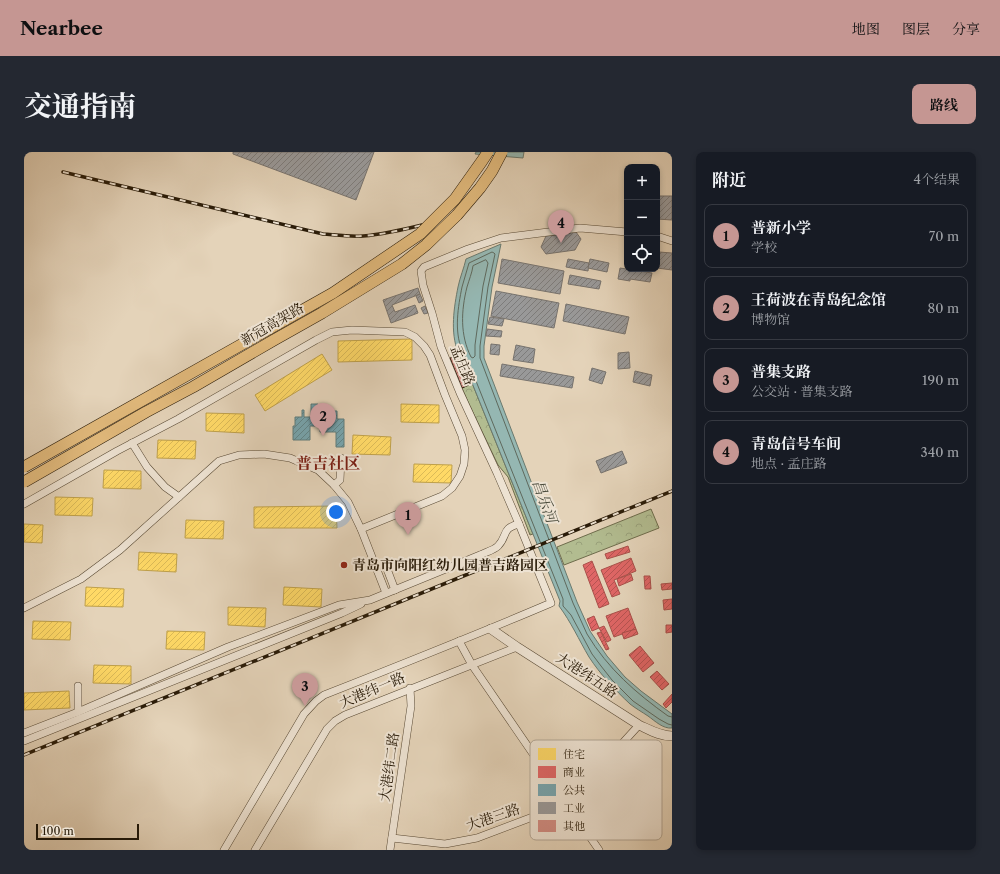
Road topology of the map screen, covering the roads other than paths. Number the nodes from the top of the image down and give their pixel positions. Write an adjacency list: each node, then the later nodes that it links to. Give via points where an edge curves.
1 (488, 152): 8 (highway, 新冠高架路, bridge, via 455,199 420,234 333,293)
2 (502, 152): 9 (highway, 新冠高架路, bridge, via 480,188 457,215 402,264 206,380)
3 (624, 232): 13 (street, 孟庄路, via 580,228 501,238 424,267 421,271 441,347)
4 (660, 237): 5 (street)
5 (672, 241)
6 (132, 443): 11 (street, via 147,467 165,487); 12 (street); 14 (street, via 332,332 405,332 415,337 430,354 462,436 464,464 452,488 442,496)
7 (341, 458): 10 (street, via 340,480)
8 (24, 467)
9 (24, 482)
10 (334, 485): 11 (street, via 318,470 290,458 264,454 239,455 219,461); 14 (street, via 348,502)
11 (179, 497): 19 (street, via 120,550 81,579)
12 (24, 504)
13 (519, 524): 16 (street, via 512,525 506,530 497,547); 20 (street, 孟庄路, via 550,603)
14 (361, 529): 17 (street)
15 (387, 569): 16 (street)
16 (396, 590): 17 (street)
17 (386, 593): 18 (street)
18 (370, 600): 26 (street, via 339,605 228,647); 31 (street)
19 (24, 608)
20 (491, 629): 21 (street); 22 (street, 大港纬五路)
21 (459, 641): 23 (street); 36 (street, via 324,695 316,701 304,714)
22 (516, 647): 23 (street, 大港纬一路); 27 (street, 大港纬五路)
23 (472, 665): 25 (street, 大港纬一路); 32 (street)
24 (78, 686): 26 (street)
25 (410, 688): 34 (street, 大港纬二路, via 411,706); 38 (street, 大港纬一路, via 345,715 327,728)
26 (78, 712): 28 (street)
27 (639, 725): 29 (street, 大港纬五路, via 656,733); 30 (street, 大港三路)
28 (24, 733)
29 (672, 736)
30 (625, 740)
31 (24, 741)
32 (530, 750)
33 (530, 818): 34 (street, 大港三路, via 477,838 445,844)
34 (392, 838): 39 (street, 大港纬二路)
35 (592, 840): 40 (street)
36 (226, 848): 37 (street)
37 (217, 850)
38 (255, 850)
39 (390, 850)
40 (599, 850)

